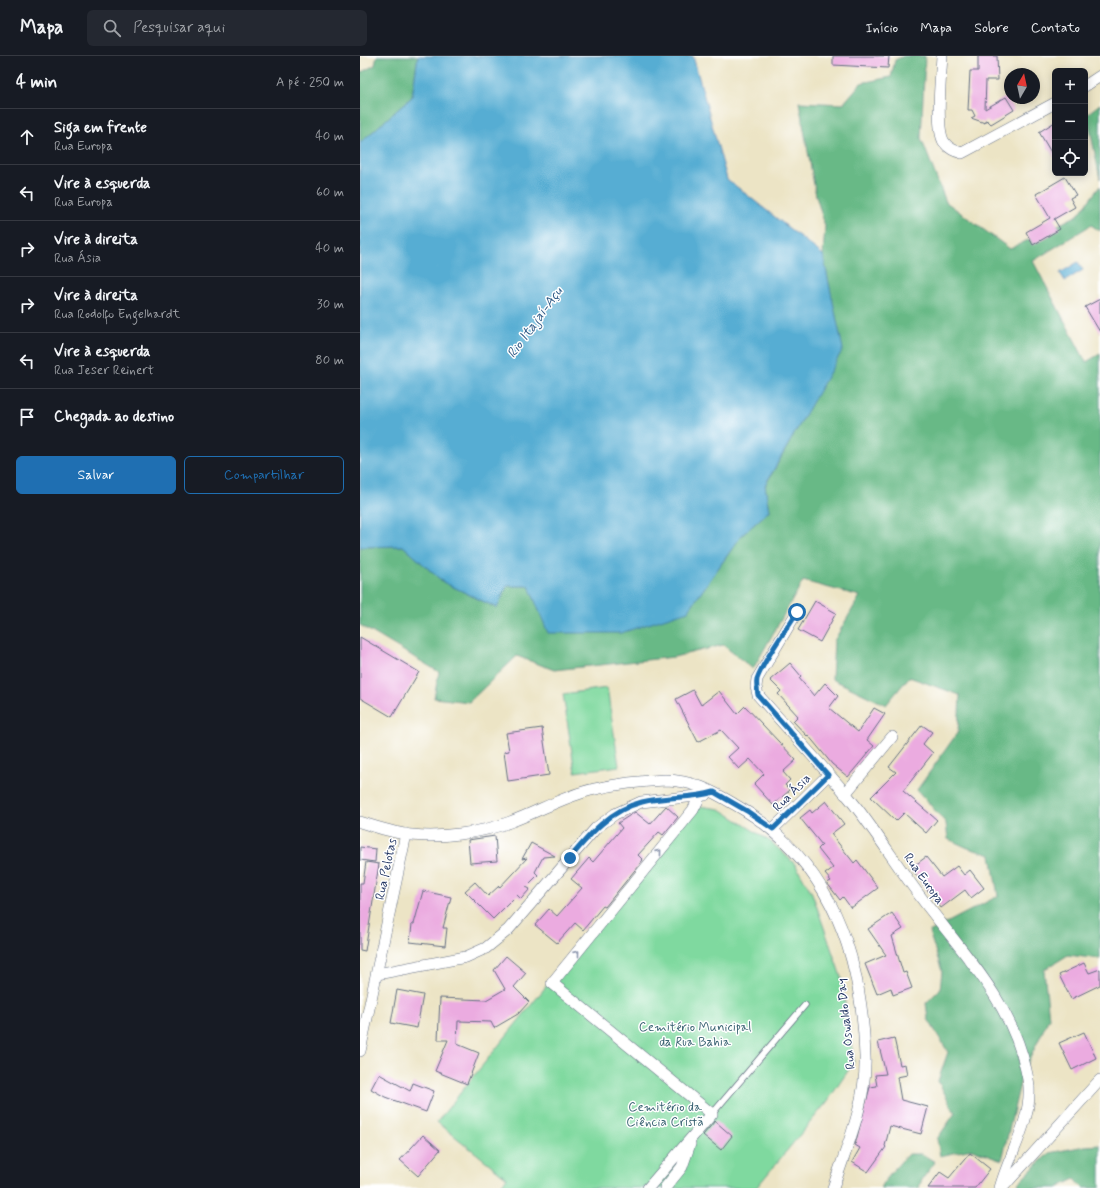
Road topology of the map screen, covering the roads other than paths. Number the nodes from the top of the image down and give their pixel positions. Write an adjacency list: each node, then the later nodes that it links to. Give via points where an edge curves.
1 (942, 56): 4 (street, via 939,128 944,142 953,150 962,153)
2 (1100, 76): 3 (street)
3 (1088, 84)
4 (1053, 104)
5 (797, 612): 7 (street, Rua Europa, via 769,657 757,679 756,687 758,695)
6 (892, 737): 9 (street)
7 (828, 775): 9 (street, Rua Europa); 12 (street, Rua Ásia)
8 (714, 792): 10 (street); 12 (street, Rua Oswaldo Day); 13 (street, Rua Oswaldo Day, via 698,785 663,780 601,788 565,799 508,823 455,834)
9 (845, 794): 25 (street, Rua Europa, via 975,966 1011,1022 1029,1087 1026,1119 1006,1167)
10 (700, 796): 14 (street, via 641,802 615,814 596,828 508,930 486,948 466,957); 18 (street, one-way to 10, via 552,984 693,810)
11 (360, 822): 13 (street, Rua Oswaldo Day)
12 (773, 829): 24 (street, Rua Oswaldo Day, via 812,871 833,907 843,930 858,988 865,1056 862,1095)
13 (406, 834): 14 (street, Rua Pelotas)
14 (378, 974): 16 (street, Rua Pelotas)
15 (805, 1005): 18 (lane)
16 (360, 1051)
17 (1100, 1080): 25 (street)
18 (712, 1114): 19 (street)
19 (690, 1141): 20 (street); 21 (street)
20 (672, 1159): 21 (lane); 22 (street)
21 (682, 1167): 23 (street)
22 (648, 1188)
23 (665, 1188)
24 (833, 1188)
25 (1001, 1188)

